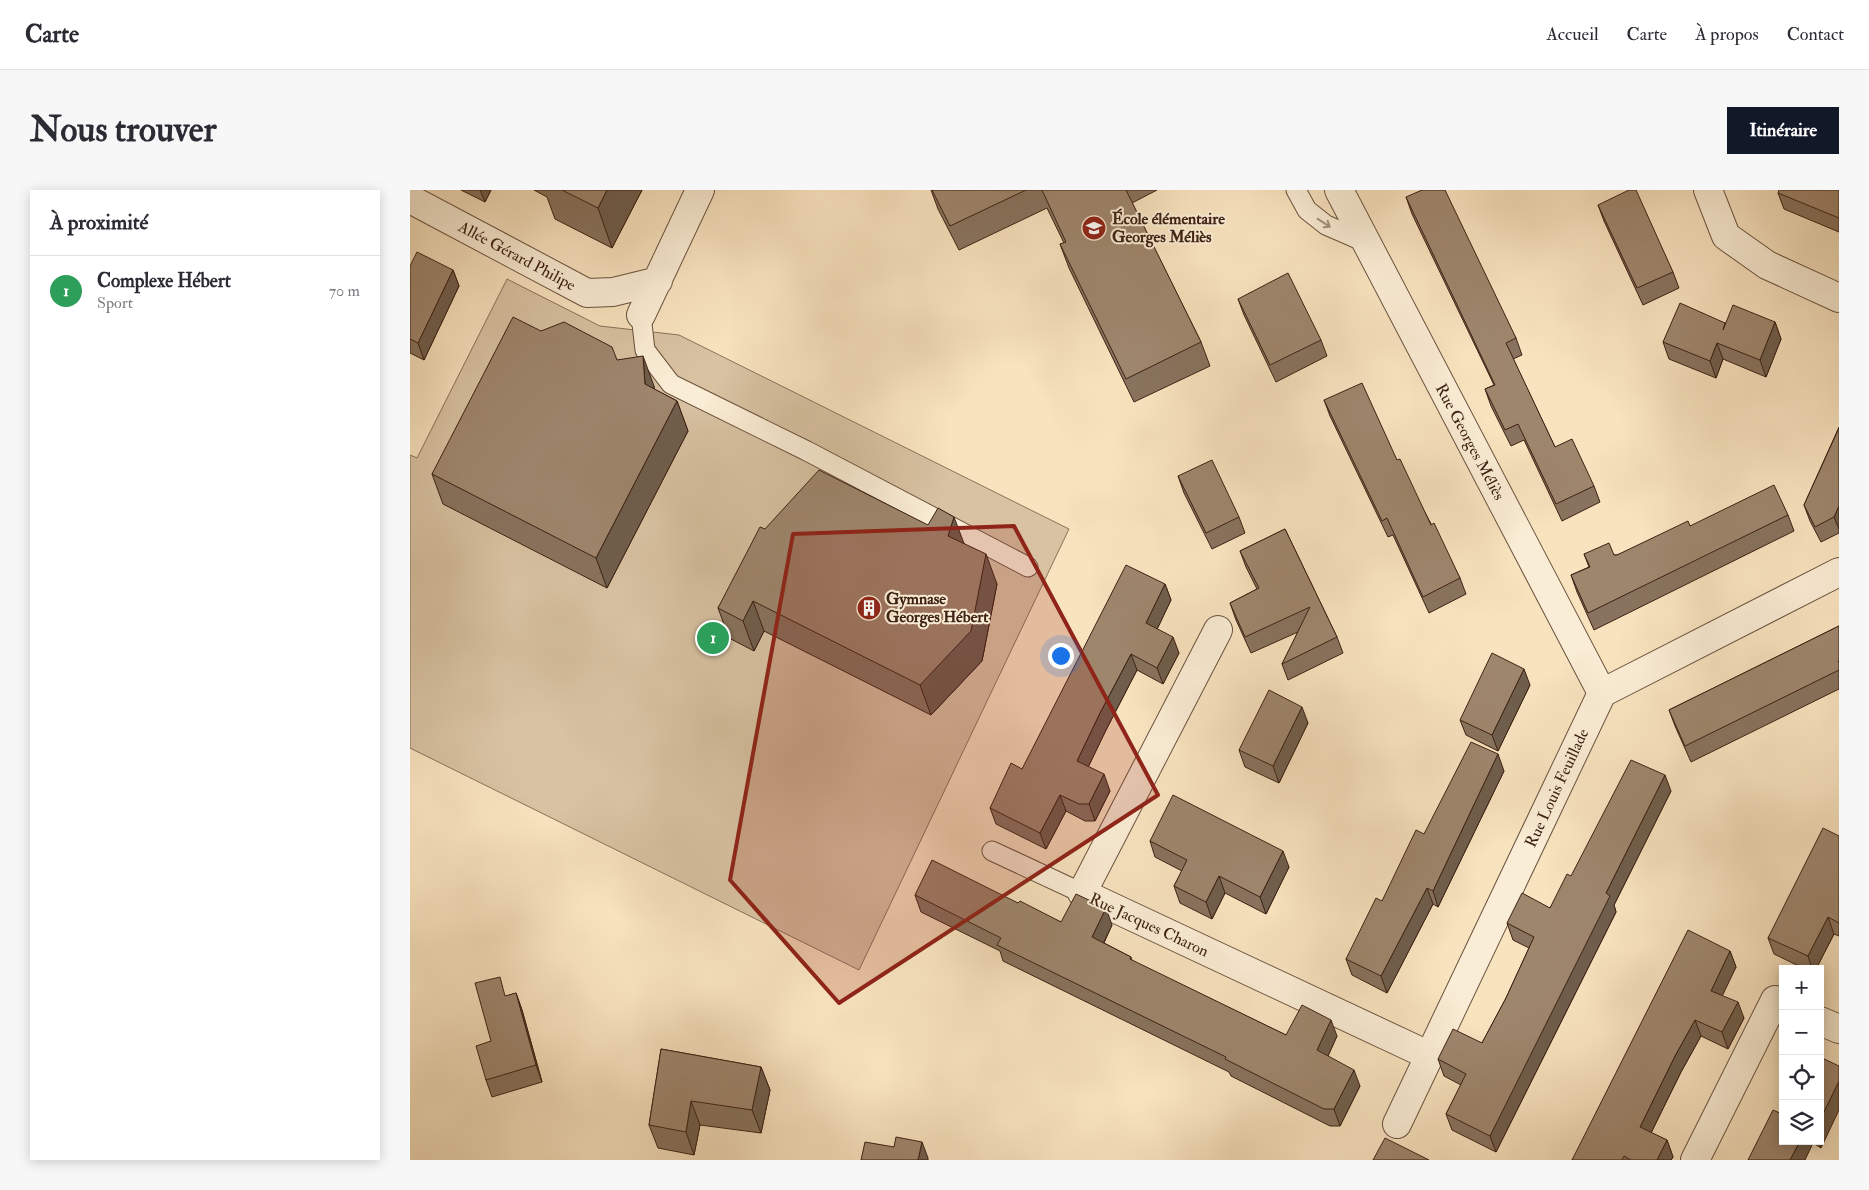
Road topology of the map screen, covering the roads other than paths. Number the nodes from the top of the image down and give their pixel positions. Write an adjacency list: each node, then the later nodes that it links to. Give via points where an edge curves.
1 (700, 190): 7 (street)
2 (1296, 190): 6 (lane, one-way to 6, via 1306,210 1326,225)
3 (1339, 190): 6 (street, Rue Georges Méliès)
4 (1708, 190): 8 (street, via 1726,236 1767,265)
5 (410, 199): 7 (street, Allée Gérard Philipe, via 587,293 614,292)
6 (1365, 242): 13 (street, Rue Georges Méliès)
7 (658, 281): 9 (street)
8 (1839, 298)
9 (641, 315): 10 (lane, via 645,350 671,384)
10 (1028, 567)
11 (1839, 572): 13 (street)
12 (1218, 630): 15 (street, Rue Jacques Charon)
13 (1602, 692): 19 (street, Rue Louis Feuillade)
14 (992, 852): 15 (lane)
15 (1082, 893): 19 (street, Rue Jacques Charon)
16 (1779, 1002): 21 (street, via 1775,1000)
17 (1824, 1023): 18 (street)
18 (1839, 1029)
19 (1430, 1056): 20 (street, Rue Louis Feuillade)
20 (1398, 1124)
21 (1695, 1160)

